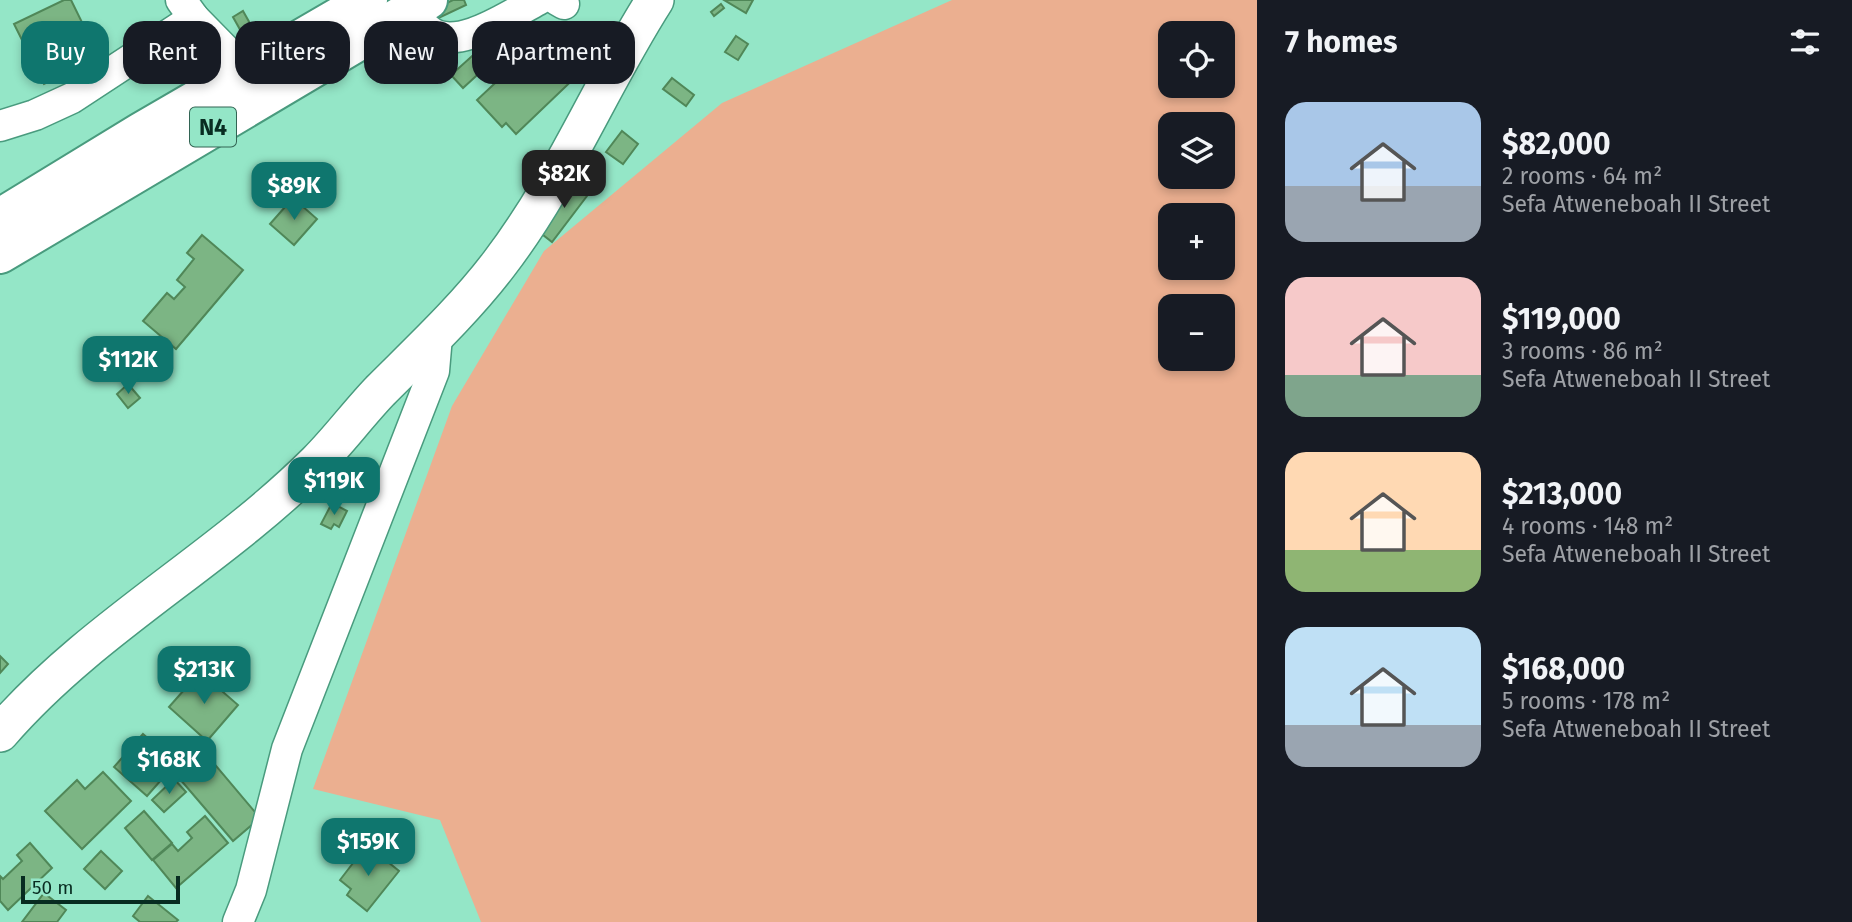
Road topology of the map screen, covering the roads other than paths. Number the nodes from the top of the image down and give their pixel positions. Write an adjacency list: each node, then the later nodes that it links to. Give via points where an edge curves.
1 (368, 0): 7 (highway, N4)
2 (626, 0): 8 (main road)
3 (655, 0): 9 (main road)
4 (553, 1): 5 (street, via 453,39 428,30)
5 (419, 4): 15 (highway, N4)
6 (188, 9): 10 (street); 13 (street, via 72,98)
7 (332, 21)
8 (622, 21)
9 (635, 31)
10 (235, 59)
11 (235, 78): 14 (highway, N4)
12 (608, 84): 16 (main road, via 499,264)
13 (0, 126)
14 (0, 218)
15 (0, 254)
16 (437, 336): 17 (main road, via 317,462 211,555 108,629 55,675); 18 (street, via 434,372 287,749 251,890)
17 (0, 733)
18 (238, 922)

